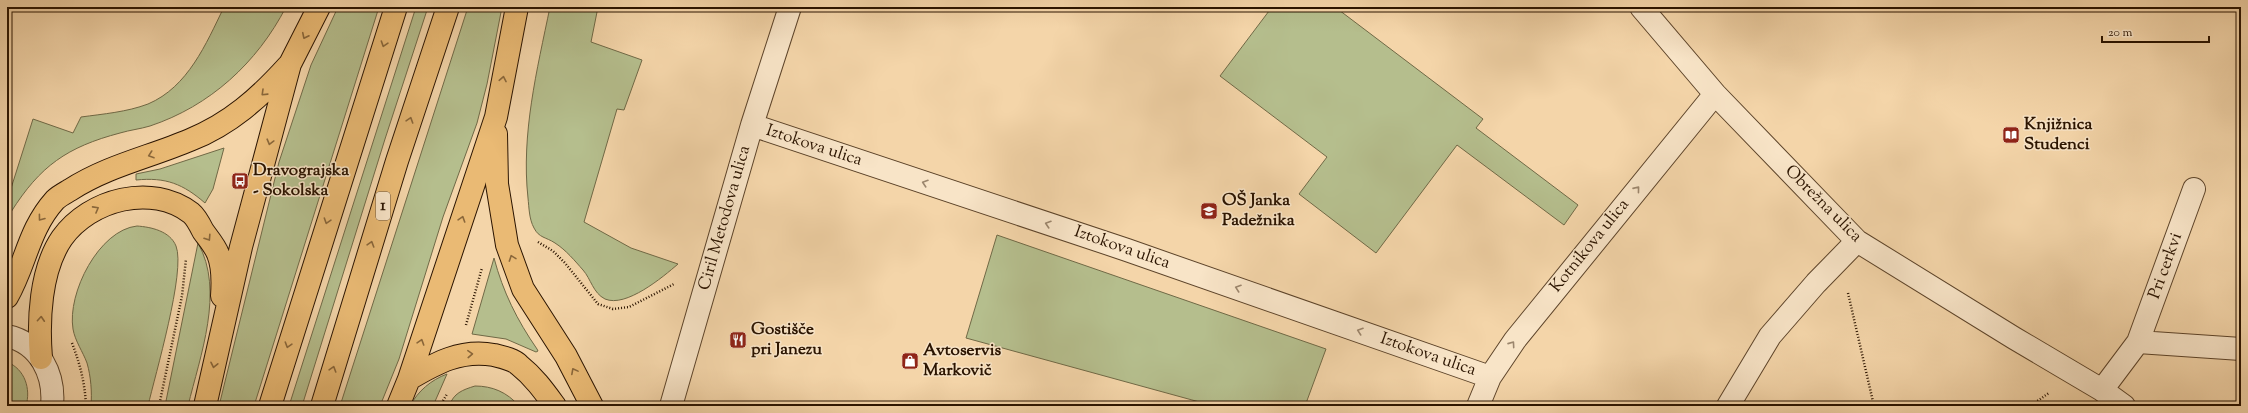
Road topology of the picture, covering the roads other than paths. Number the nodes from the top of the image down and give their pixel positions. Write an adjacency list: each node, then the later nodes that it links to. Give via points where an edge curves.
1 (319, 7): 7 (main road, one-way to 7)
2 (396, 7): 24 (main road, one-way to 24)
3 (448, 7): 25 (main road, 1, one-way to 3, via 397,161)
4 (517, 7): 9 (main road, one-way to 4)
5 (790, 7): 10 (street, Ciril Metodova ulica)
6 (1641, 7): 8 (street, Obrežna ulica)
7 (290, 64): 13 (main road, one-way to 13, via 264,93 225,123 191,140 113,168 82,182 56,199 37,224); 14 (main road, one-way to 14)
8 (1715, 94): 12 (street, Obrežna ulica); 19 (street, Kotnikova ulica, one-way to 8, via 1514,340)
9 (496, 117): 20 (main road, one-way to 9); 28 (main road, one-way to 9, via 566,356 523,289 507,245 497,184)
10 (752, 125): 19 (street, Iztokova ulica, one-way to 10, via 1127,250); 29 (street, Ciril Metodova ulica)
11 (2194, 189): 16 (street, Pri cerkvi)
12 (1857, 241): 21 (street, Obrežna ulica); 31 (street, via 1770,336)
13 (7, 297)
14 (222, 327): 18 (main road, one-way to 14, via 40,339 45,288 48,270 60,243 80,219 121,199 171,202 192,214 218,253 223,279); 23 (main road, one-way to 23)
15 (7, 336): 18 (street, via 30,347)
16 (2138, 342): 17 (street); 21 (street, Pri cerkvi)
17 (2241, 349)
18 (41, 358): 22 (street, via 51,378 54,392)
19 (1490, 376): 30 (street, Kotnikova ulica)
20 (409, 380): 26 (main road); 27 (main road, one-way to 27, via 440,361 462,354 482,353 501,356 518,364 535,379)
21 (2102, 390): 32 (street, Obrežna ulica)
22 (52, 406)
23 (205, 406)
24 (270, 406)
25 (322, 406)
26 (398, 406)
27 (555, 406)
28 (592, 406)
29 (671, 406)
30 (1478, 406)
31 (1728, 406)
32 (2124, 406)

